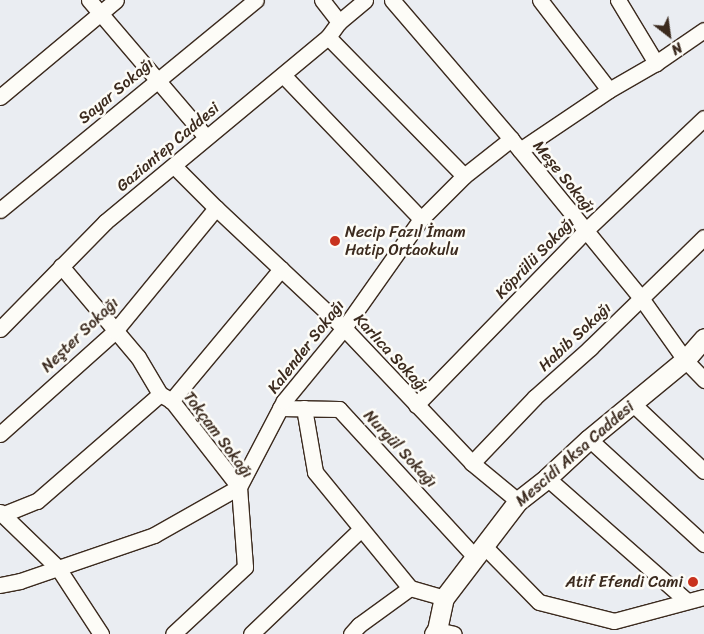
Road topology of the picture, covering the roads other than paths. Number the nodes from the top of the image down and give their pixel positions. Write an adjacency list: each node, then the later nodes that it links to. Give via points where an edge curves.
1 (89, 0): 9 (street)
2 (116, 0): 9 (street)
3 (256, 0): 15 (street, Sayar Sokağı)
4 (322, 0): 10 (street)
5 (366, 0): 10 (street, Gaziantep Caddesi)
6 (392, 0): 20 (street, Meşe Sokağı)
7 (540, 0): 16 (street)
8 (618, 0): 13 (street)
9 (101, 13): 15 (street); 17 (street)
10 (339, 22): 12 (street, Gaziantep Caddesi)
11 (704, 30): 13 (street, Kalender Sokağı)
12 (328, 37): 14 (street, Gaziantep Caddesi); 22 (street)
13 (656, 63): 16 (street, Kalender Sokağı)
14 (283, 74): 19 (street, Gaziantep Caddesi); 25 (street)
15 (158, 78): 19 (street); 24 (street, Sayar Sokağı)
16 (609, 90): 20 (street, Kalender Sokağı)
17 (0, 97)
18 (704, 118): 26 (street, Köprülü Sokağı)
19 (206, 137): 21 (street, Gaziantep Caddesi)
20 (516, 145): 22 (street, Kalender Sokağı); 26 (street, Meşe Sokağı)
21 (174, 166): 23 (street, Karlıca Sokağı); 28 (street, Gaziantep Caddesi, via 105,222)
22 (464, 176): 25 (street, Kalender Sokağı)
23 (216, 208): 29 (street, Karlıca Sokağı); 33 (street, Neşter Sokağı)
24 (0, 210)
25 (421, 219): 31 (street, Kalender Sokağı)
26 (586, 232): 30 (street, Meşe Sokağı); 39 (street, Köprülü Sokağı)
27 (704, 237): 30 (street, Habib Sokağı)
28 (61, 266): 32 (street, Gaziantep Caddesi); 33 (street, Tokçam Sokağı)
29 (281, 269): 31 (street, Karlıca Sokağı); 37 (street)
30 (641, 298): 35 (street, Meşe Sokağı); 44 (street, Habib Sokağı, via 535,397)
31 (344, 328): 39 (street, Karlıca Sokağı); 40 (street, Kalender Sokağı)
32 (0, 329)
33 (115, 331): 37 (street, Tokçam Sokağı, via 138,357); 42 (street, Neşter Sokağı)
34 (704, 338): 35 (street, Mescidi Aksa Caddesi)
35 (685, 360): 36 (street, Meşe Sokağı); 38 (street, Mescidi Aksa Caddesi)
36 (704, 380)
37 (165, 397): 47 (street, Tokçam Sokağı); 49 (street, via 37,501)
38 (632, 403): 43 (street, Mescidi Aksa Caddesi); 45 (street)
39 (416, 405): 44 (street, Karlıca Sokağı)
40 (280, 408): 41 (street, Nurgül Sokağı); 47 (street, Kalender Sokağı)
41 (304, 408): 50 (street, via 314,472); 52 (street, Nurgül Sokağı, via 339,409)
42 (0, 434)
43 (589, 438): 46 (street, Mescidi Aksa Caddesi); 51 (street)
44 (472, 463): 48 (street, Karlıca Sokağı)
45 (704, 471)
46 (547, 478): 48 (street, Mescidi Aksa Caddesi); 58 (street)
47 (239, 487): 53 (street, via 154,535); 61 (street, Tokçam Sokağı, via 245,567)
48 (518, 501): 52 (street, Mescidi Aksa Caddesi)
49 (2, 513): 53 (street)
50 (361, 529): 55 (street); 62 (street)
51 (704, 544)
52 (479, 551): 57 (street, Mescidi Aksa Caddesi); 58 (street, Nurgül Sokağı, via 540,602 614,621)
53 (58, 568): 54 (street); 60 (street)
54 (0, 585)
55 (410, 588): 57 (street); 63 (street)
56 (704, 597): 58 (street, Nurgül Sokağı)
57 (444, 598): 59 (street, Mescidi Aksa Caddesi)
58 (687, 601)
59 (442, 633)
60 (101, 634)
61 (173, 634)
62 (251, 634)
63 (351, 634)

